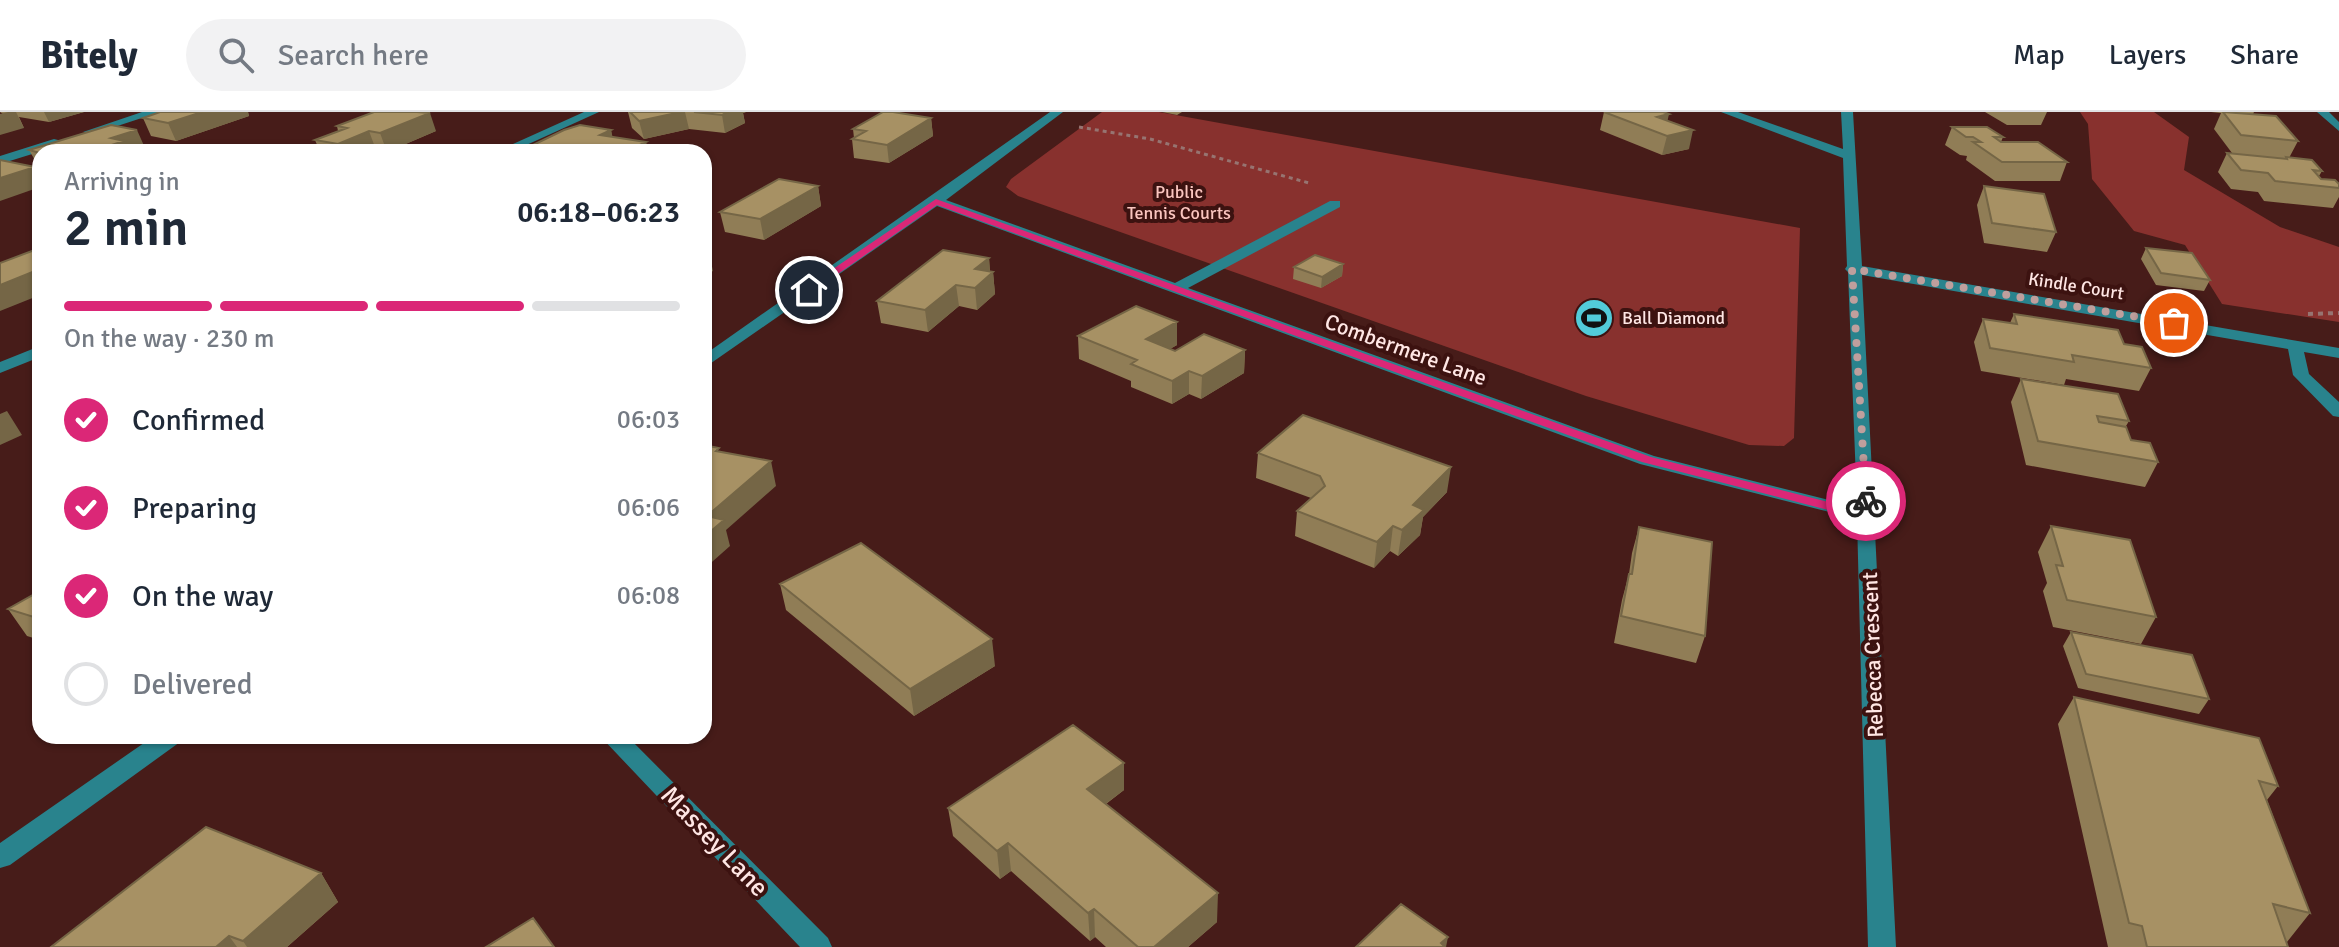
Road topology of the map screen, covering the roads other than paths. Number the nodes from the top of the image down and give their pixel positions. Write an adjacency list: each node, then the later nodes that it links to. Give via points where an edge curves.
1 (154, 112): 8 (street)
2 (593, 112): 9 (street)
3 (1057, 112): 13 (street)
4 (1727, 112): 11 (street)
5 (1847, 112): 11 (street, Rebecca Crescent)
6 (2323, 112): 7 (street)
7 (2339, 128)
8 (51, 144)
9 (519, 144)
10 (32, 150): 12 (street)
11 (1847, 155): 15 (street, Rebecca Crescent)
12 (0, 160)
13 (936, 201): 16 (street, Combermere Lane); 20 (street)
14 (1335, 204): 16 (street)
15 (1852, 269): 17 (street, Kindle Court); 23 (street, Rebecca Crescent)
16 (1176, 288): 23 (street, Combermere Lane, via 1647,460)
17 (2295, 345): 18 (street, Kindle Court); 22 (street, via 2301,375)
18 (2339, 353)
19 (32, 354): 21 (street)
20 (712, 357)
21 (0, 368)
22 (2339, 412)
23 (1867, 516): 28 (street, Rebecca Crescent)
24 (160, 744): 26 (street)
25 (620, 744): 27 (street, Massey Lane)
26 (0, 857)
27 (818, 947)
28 (1882, 947)

